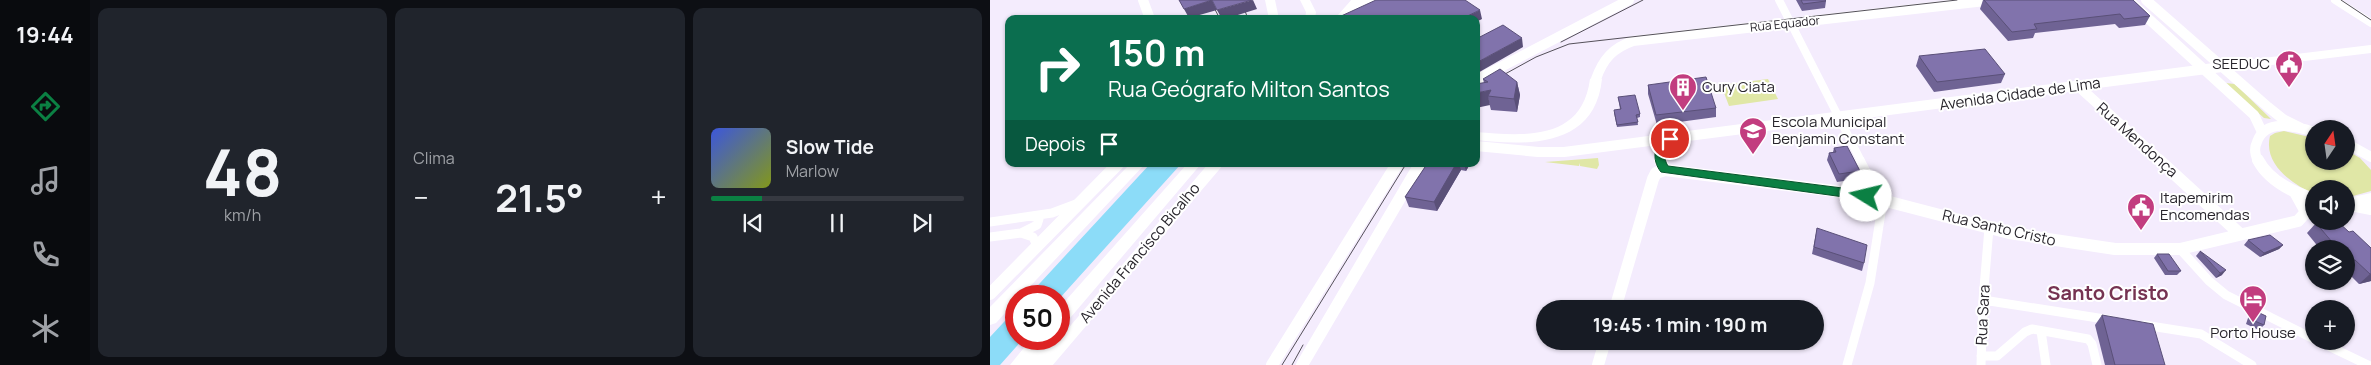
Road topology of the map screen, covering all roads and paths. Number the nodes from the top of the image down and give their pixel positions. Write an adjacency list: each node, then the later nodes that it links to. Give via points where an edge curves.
1 (1143, 0): 13 (main road)
2 (1305, 0): 16 (highway)
3 (1358, 0): 12 (main road)
4 (1374, 0): 12 (main road)
5 (1629, 0): 23 (main road)
6 (1779, 0): 18 (street)
7 (1994, 0): 18 (main road, Rua Equador)
8 (2128, 0): 22 (main road)
9 (2146, 0): 21 (main road)
10 (2335, 0): 19 (street)
11 (1270, 1): 14 (highway); 15 (highway)
12 (1352, 8): 17 (main road)
13 (1149, 15)
14 (1267, 15)
15 (1273, 15)
16 (1310, 15)
17 (1345, 15)
18 (1791, 23): 24 (main road, Rua Equador, via 1628,42 1604,58); 26 (street)
19 (2371, 23)
20 (2371, 49): 21 (street, Avenida Cidade de Lima)
21 (2222, 67): 22 (main road, Avenida Cidade de Lima); 27 (main road, via 2277,114)
22 (2205, 70): 25 (main road, Avenida Cidade de Lima); 29 (main road, via 2254,115)
23 (1480, 78)
24 (1596, 79): 30 (highway, via 1588,109 1564,129 1532,138)
25 (2078, 86): 26 (main road, Avenida Cidade de Lima); 55 (main road, Rua Mendonça)
26 (1839, 118): 31 (main road, Avenida Cidade de Lima); 43 (street, via 1873,184 1870,190)
27 (2302, 128): 28 (main road); 29 (main road, via 2279,127)
28 (2305, 129)
29 (2262, 132): 42 (main road, via 2255,145 2259,163 2274,179)
30 (1480, 136)
31 (1670, 139): 32 (main road, Avenida Cidade de Lima, via 1550,153); 41 (main road, via 1660,153 1660,164)
32 (1480, 146)
33 (2355, 148): 34 (main road)
34 (2371, 157)
35 (1115, 167): 47 (main road)
36 (1135, 167): 65 (highway)
37 (1191, 167): 59 (highway, Avenida Francisco Bicalho)
38 (1213, 167): 75 (main road, Avenida Francisco Bicalho)
39 (1395, 167): 76 (main road)
40 (1418, 167): 77 (main road)
41 (1665, 170): 43 (main road, Rua Santo Cristo); 61 (main road, via 1656,173 1653,179)
42 (2295, 192): 44 (main road); 55 (main road, Rua Santo Cristo, via 2305,210 2303,218)
43 (1859, 194): 46 (main road, Rua Santo Cristo)
44 (2305, 196)
45 (2371, 199): 48 (main road)
46 (1883, 200): 53 (main road, Rua Santo Cristo); 79 (street, via 1866,302)
47 (1080, 201): 51 (street, via 1059,211); 57 (main road)
48 (2355, 202)
49 (2355, 206): 50 (main road)
50 (2371, 209)
51 (1032, 216): 52 (street); 54 (street, via 1039,219 1037,225)
52 (990, 222)
53 (1989, 228): 58 (main road, Rua Santo Cristo, via 2092,247); 62 (street, Rua Sara)
54 (1021, 233): 56 (street); 57 (street, via 1032,236)
55 (2240, 234): 58 (main road, Rua Santo Cristo)
56 (990, 237)
57 (1037, 246): 60 (main road)
58 (2180, 249): 67 (street, via 2209,281 2226,294)
59 (1086, 288): 63 (highway, Avenida Francisco Bicalho); 64 (highway)
60 (990, 294)
61 (1618, 300)
62 (1983, 300): 72 (street, Rua Sara); 82 (street, via 2200,334)
63 (1070, 306)
64 (1070, 313)
65 (990, 318)
66 (2041, 331): 72 (street, Rua Sara, via 2027,330 1995,357); 80 (street); 81 (street, via 2088,339)
67 (2305, 334)
68 (1031, 350): 73 (highway)
69 (1045, 350): 74 (highway)
70 (1602, 350): 78 (main road)
71 (2337, 350): 83 (street)
72 (1981, 361)
73 (1018, 365)
74 (1035, 365)
75 (1045, 365)
76 (1272, 365)
77 (1302, 365)
78 (1598, 365)
79 (1847, 365)
80 (2046, 365)
81 (2097, 365)
82 (2252, 365)
83 (2368, 365)

